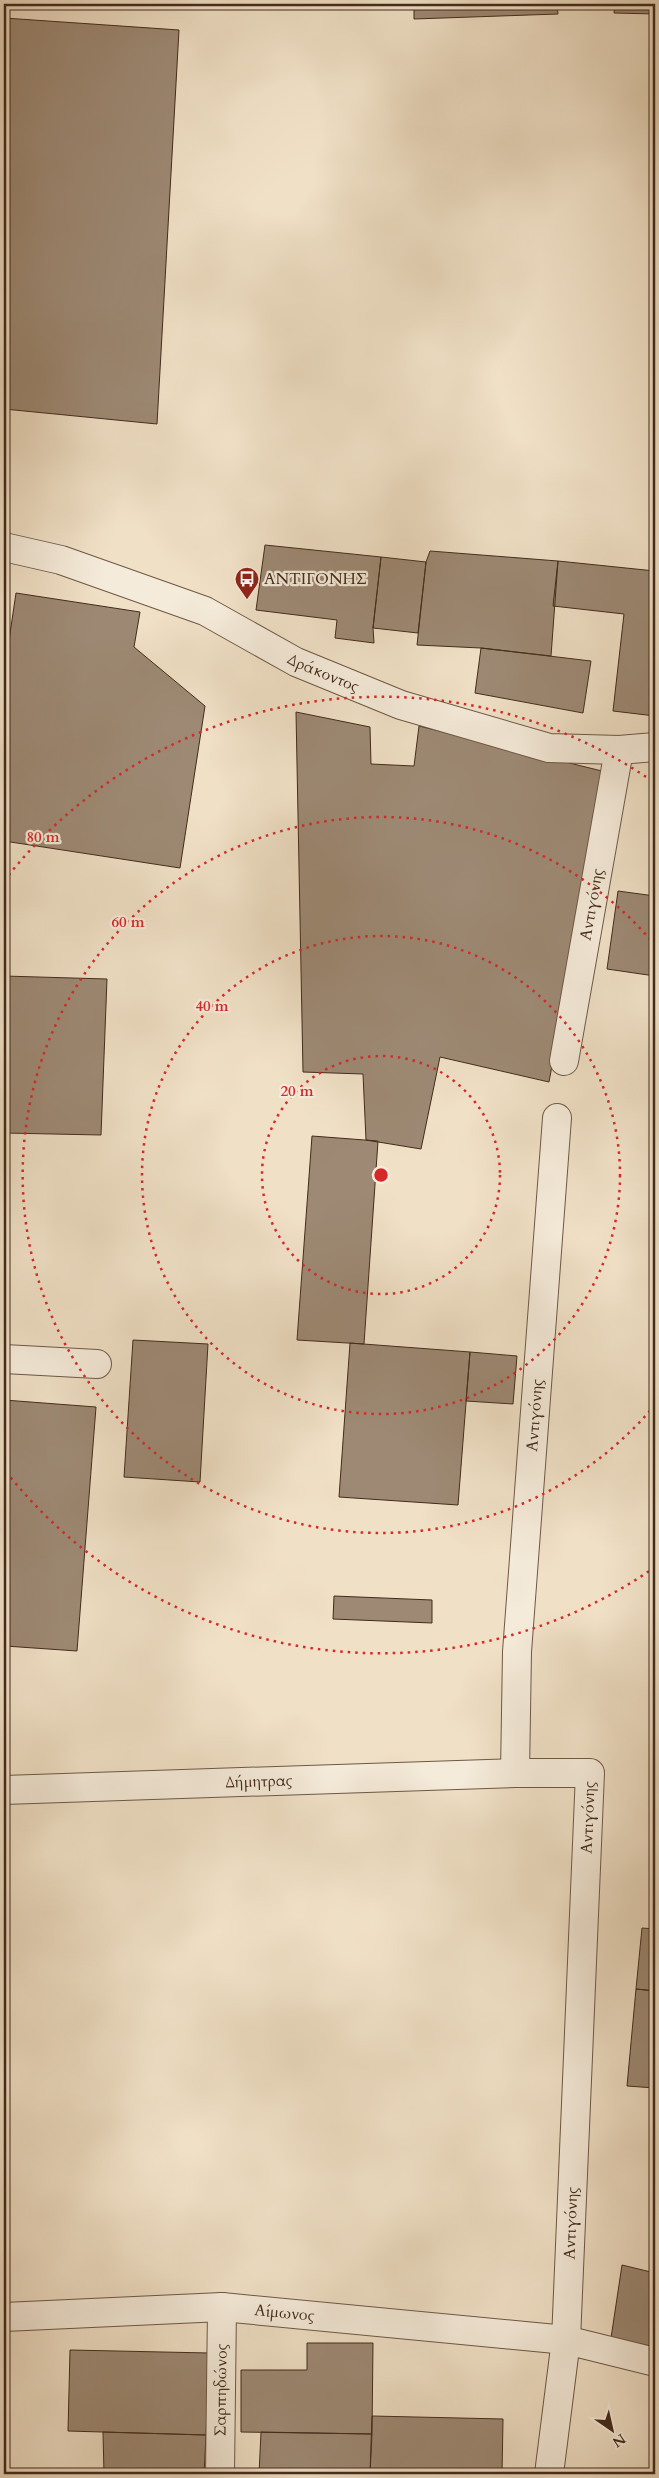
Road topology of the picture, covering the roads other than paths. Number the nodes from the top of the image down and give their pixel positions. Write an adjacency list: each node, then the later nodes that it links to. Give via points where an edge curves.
1 (4, 547): 3 (street, Δράκοντος, via 61,560 205,611 296,662 401,705 549,748)
2 (655, 747): 3 (street, Δράκοντος)
3 (619, 750): 4 (street, Αντιγόνης)
4 (564, 1061)
5 (557, 1118): 8 (street, Αντιγόνης, via 517,1652)
6 (4, 1359): 7 (street)
7 (97, 1364)
8 (514, 1773): 9 (street, Δήμητρας); 12 (street, Αντιγόνης, via 590,1773)
9 (4, 1790)
10 (222, 2307): 11 (street, Αίμωνος); 12 (street, Αίμωνος); 14 (street, Σαρπηδώνος)
11 (4, 2317)
12 (566, 2340): 13 (street, Αίμωνος); 15 (street, Αντιγόνης)
13 (655, 2362)
14 (220, 2474)
15 (550, 2474)

